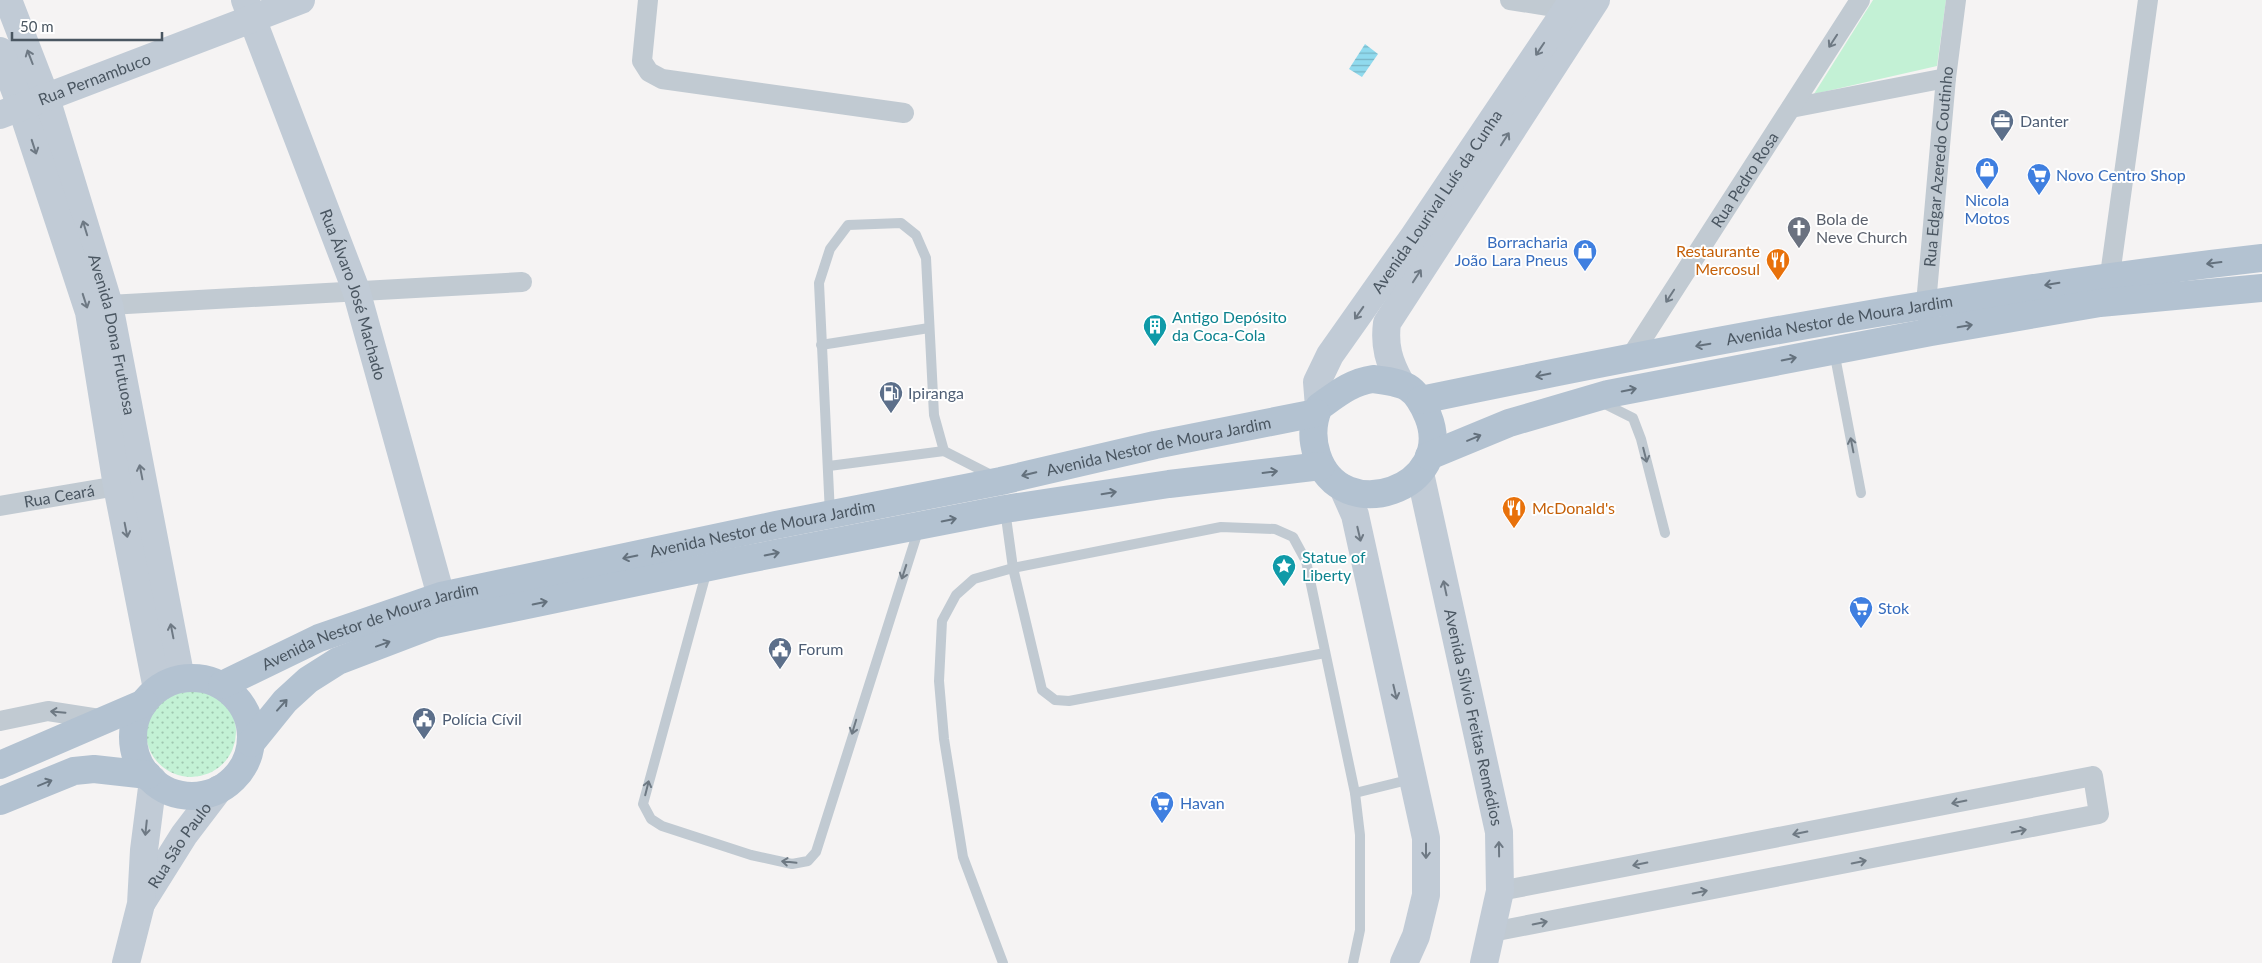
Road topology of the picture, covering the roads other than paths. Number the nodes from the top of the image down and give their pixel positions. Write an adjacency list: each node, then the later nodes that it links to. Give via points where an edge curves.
1 (8, 0): 13 (street, Avenida Dona Frutuosa, one-way to 1)
2 (301, 0): 10 (street, Rua Pernambuco)
3 (648, 0): 15 (street, via 642,61 649,72 662,79)
4 (1510, 0): 9 (street)
5 (1596, 0): 28 (street, Avenida Lourival Luís da Cunha, one-way to 5, via 1387,352 1387,323)
6 (1860, 0): 14 (street, Rua Pedro Rosa, one-way to 14)
7 (1956, 0): 12 (street, Rua Edgar Azeredo Coutinho)
8 (2148, 0): 17 (street)
9 (1570, 4): 31 (street, Avenida Lourival Luís da Cunha, one-way to 31, via 1330,355 1317,382)
10 (248, 9): 13 (street, Rua Pernambuco); 20 (street, Rua Álvaro José Machado)
11 (0, 51): 13 (street, Avenida Dona Frutuosa)
12 (1946, 78): 14 (street); 21 (street, Rua Edgar Azeredo Coutinho)
13 (22, 106): 22 (street, Avenida Dona Frutuosa, one-way to 13); 36 (street, Avenida Dona Frutuosa, one-way to 36, via 89,312)
14 (1791, 108): 27 (street, Rua Pedro Rosa, one-way to 27)
15 (904, 113)
16 (2262, 258): 17 (main road, Avenida Nestor de Moura Jardim, one-way to 17)
17 (2110, 275): 21 (main road, Avenida Nestor de Moura Jardim, one-way to 21)
18 (522, 282): 20 (street)
19 (2262, 288): 24 (main road, Avenida Nestor de Moura Jardim, one-way to 19, via 2100,303)
20 (356, 290): 22 (street); 46 (street, Rua Álvaro José Machado)
21 (1926, 304): 24 (street, Rua Edgar Azeredo Coutinho); 27 (main road, Avenida Nestor de Moura Jardim, one-way to 27)
22 (109, 305): 49 (street, Avenida Dona Frutuosa, one-way to 22)
23 (929, 328): 25 (lane); 25 (lane, via 926,258 916,235 900,223 848,225 830,250 819,283); 32 (lane, via 934,415)
24 (1931, 332): 26 (main road, Avenida Nestor de Moura Jardim)
25 (820, 345): 34 (lane)
26 (1834, 350): 29 (main road, Avenida Nestor de Moura Jardim, one-way to 26); 38 (lane, one-way to 26)
27 (1630, 358): 30 (main road, Avenida Nestor de Moura Jardim, one-way to 30)
28 (1400, 382): 30 (main road); 31 (main road, Avenida Nestor de Moura Jardim, via 1361,380)
29 (1593, 398): 33 (main road, Avenida Nestor de Moura Jardim, one-way to 29, via 1509,423); 43 (lane, one-way to 43, via 1633,418)
30 (1421, 400): 33 (main road, via 1432,427 1433,440)
31 (1318, 410): 35 (main road, Avenida Nestor de Moura Jardim, via 1312,440); 39 (main road, Avenida Nestor de Moura Jardim, one-way to 39, via 1155,445)
32 (944, 451): 34 (lane); 39 (lane)
33 (1424, 464): 37 (main road, Avenida Nestor de Moura Jardim, via 1398,490 1370,496); 59 (street, Avenida Sílvio Freitas Remédios, one-way to 33, via 1499,832)
34 (829, 466): 42 (lane)
35 (1320, 466): 37 (main road, Avenida Nestor de Moura Jardim); 39 (main road, Avenida Nestor de Moura Jardim, one-way to 35, via 1168,484)
36 (117, 486): 40 (street, Rua Ceará); 49 (street, Avenida Dona Frutuosa, one-way to 49)
37 (1343, 488): 55 (street, one-way to 55, via 1355,516)
38 (1861, 493)
39 (1003, 495): 41 (main road, Avenida Nestor de Moura Jardim); 45 (lane)
40 (0, 506)
41 (920, 512): 42 (main road, Avenida Nestor de Moura Jardim); 44 (lane, one-way to 44, via 816,852 808,862 792,864 751,855 662,826 651,820 643,804)
42 (833, 529): 44 (main road, Avenida Nestor de Moura Jardim)
43 (1665, 533)
44 (706, 554): 46 (main road, Avenida Nestor de Moura Jardim, one-way to 46); 52 (main road, Avenida Nestor de Moura Jardim, one-way to 44, via 285,701 308,680 338,661 435,624)
45 (1013, 568): 47 (lane, via 1221,527 1275,529 1293,537 1306,561); 47 (lane, via 1042,690 1054,700 1069,701 1135,690); 63 (lane, via 974,578 956,595 942,621 939,681 944,739 963,856)
46 (441, 596): 48 (main road, Avenida Nestor de Moura Jardim, via 319,638)
47 (1325, 653): 57 (lane)
48 (222, 685): 49 (main road, Avenida Nestor de Moura Jardim, via 202,678); 52 (main road, Avenida Nestor de Moura Jardim, via 243,706 250,724)
49 (161, 690): 50 (main road, Avenida Nestor de Moura Jardim); 54 (main road, via 136,718 134,749)
50 (106, 720): 51 (street, one-way to 51, via 48,711); 53 (main road, Avenida Nestor de Moura Jardim)
51 (0, 721)
52 (251, 743): 56 (main road, Avenida Nestor de Moura Jardim, via 246,762 235,778)
53 (0, 765)
54 (150, 777): 56 (main road, Avenida Nestor de Moura Jardim, via 170,791 186,795 203,795); 58 (main road, Avenida Nestor de Moura Jardim, one-way to 54, via 74,771 94,770); 60 (street, Rua São Paulo, one-way to 60)
55 (1414, 779): 57 (lane); 65 (street, one-way to 65, via 1426,838 1426,895 1416,936)
56 (219, 789): 60 (street, Rua São Paulo, via 184,835)
57 (1355, 793): 64 (lane, via 1360,835 1360,930)
58 (0, 801)
59 (1500, 891): 61 (street, Avenida Sílvio Freitas Remédios); 61 (street, one-way to 59, via 2099,814 2093,776)
60 (141, 904): 62 (street, Rua São Paulo)
61 (1492, 932): 66 (street, Avenida Sílvio Freitas Remédios)
62 (126, 963)
63 (1003, 963)
64 (1352, 963)
65 (1404, 963)
66 (1484, 963)

